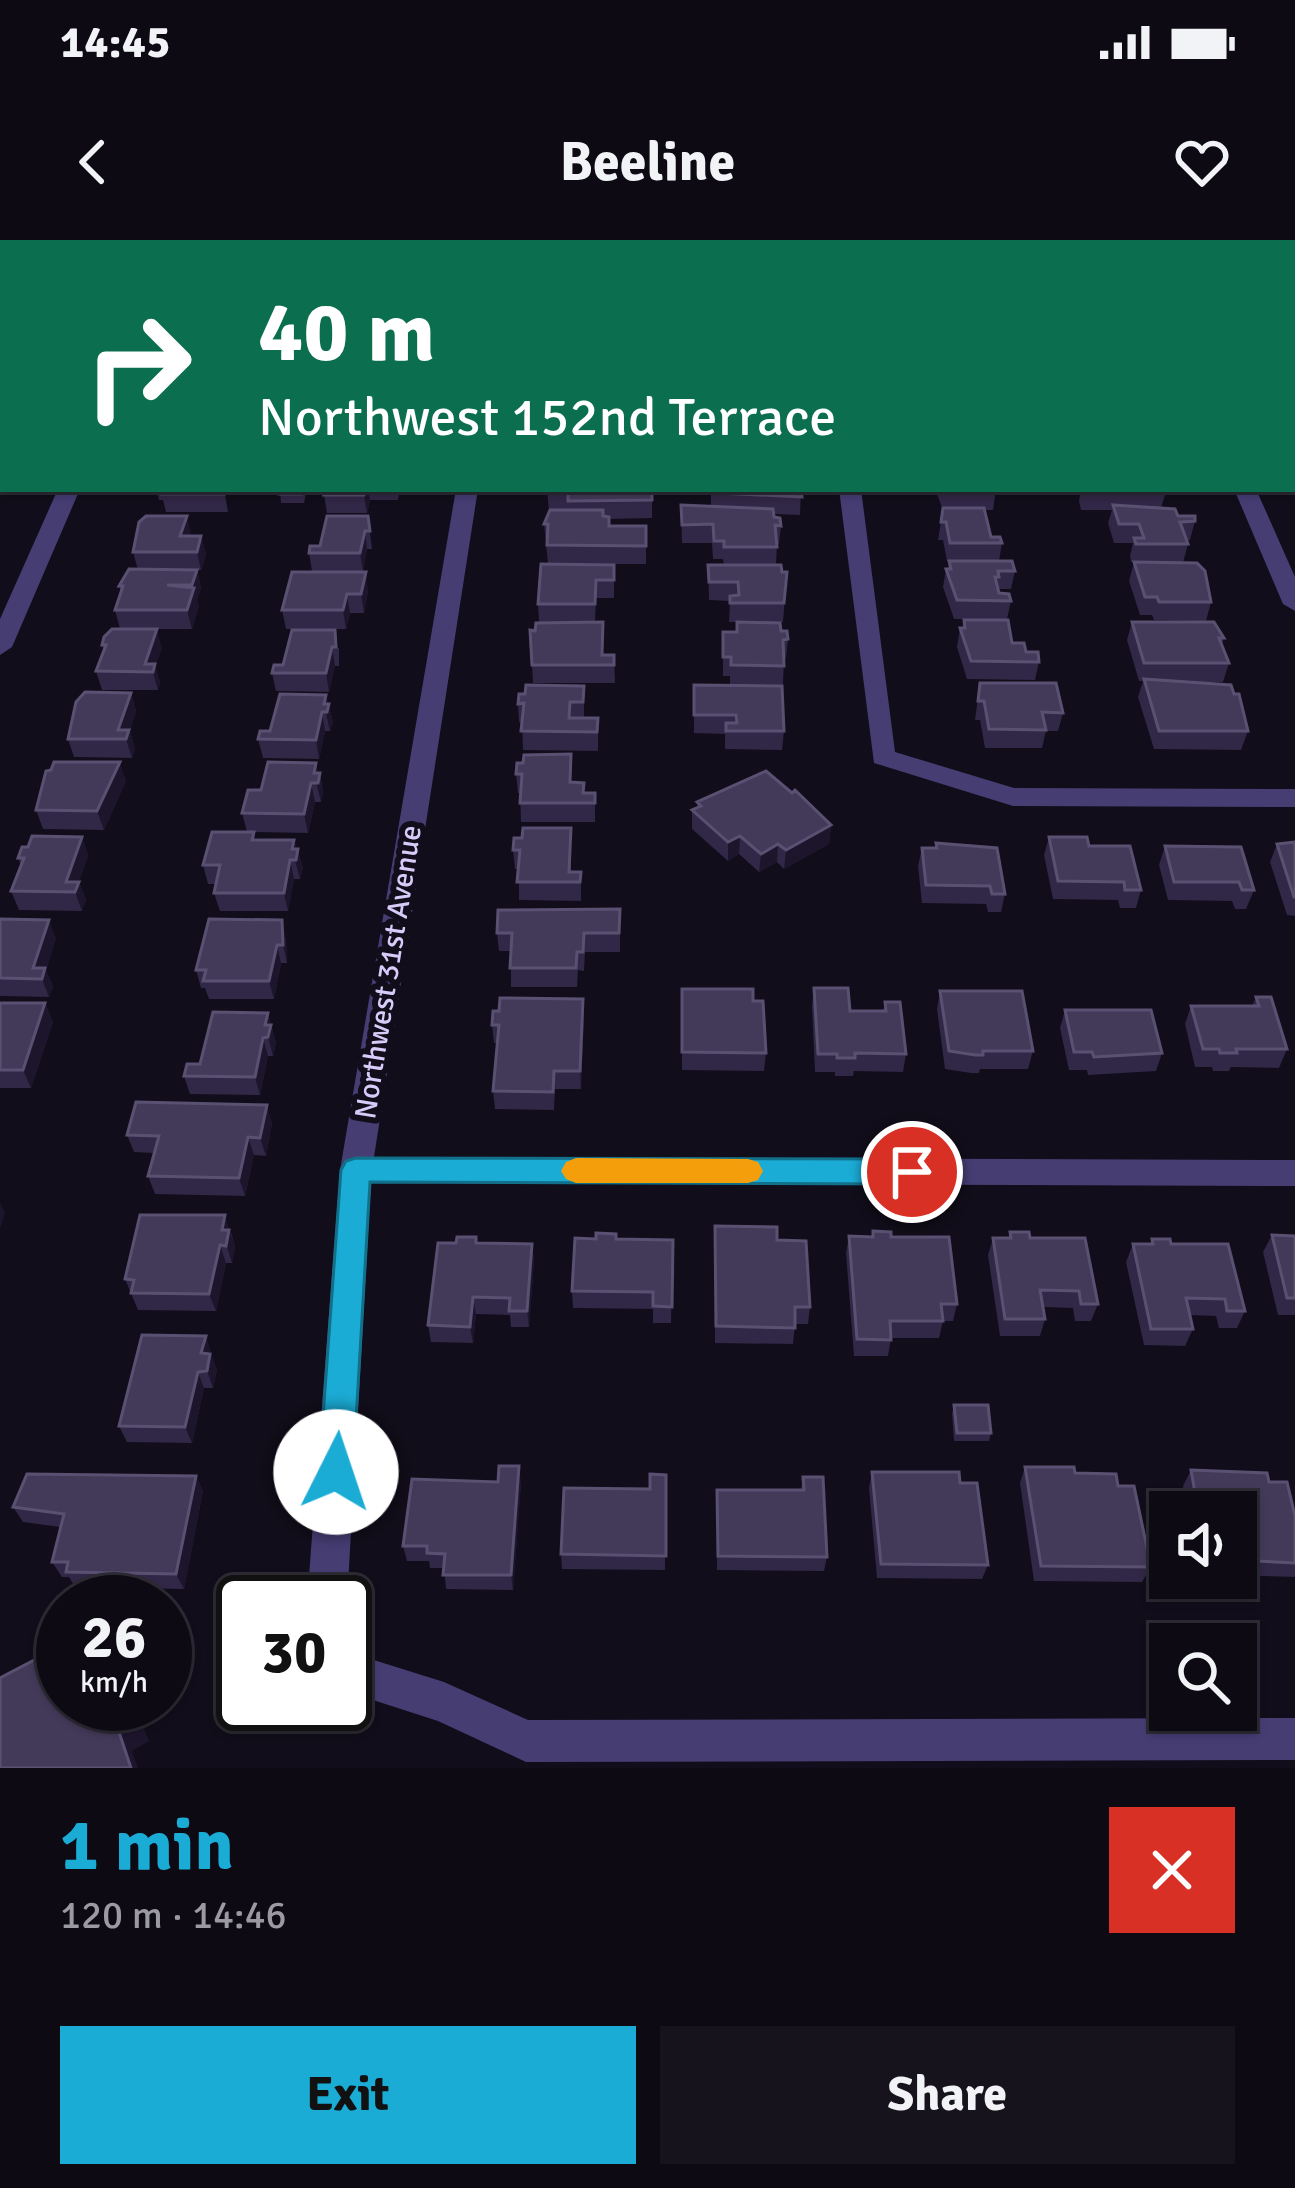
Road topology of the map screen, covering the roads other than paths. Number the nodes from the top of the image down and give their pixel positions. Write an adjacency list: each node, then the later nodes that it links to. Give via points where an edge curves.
1 (68, 492): 6 (street)
2 (466, 492): 8 (street, Northwest 31st Avenue)
3 (850, 492): 7 (street, via 883,757 1013,797)
4 (1246, 492): 5 (street)
5 (1295, 604)
6 (0, 647)
7 (1295, 798)
8 (356, 1170): 9 (street); 10 (street, Northwest 31st Avenue)
9 (1295, 1173)
10 (329, 1575)
11 (372, 1679): 13 (street, via 444,1702)
12 (1295, 1739): 13 (street)
13 (526, 1755)

